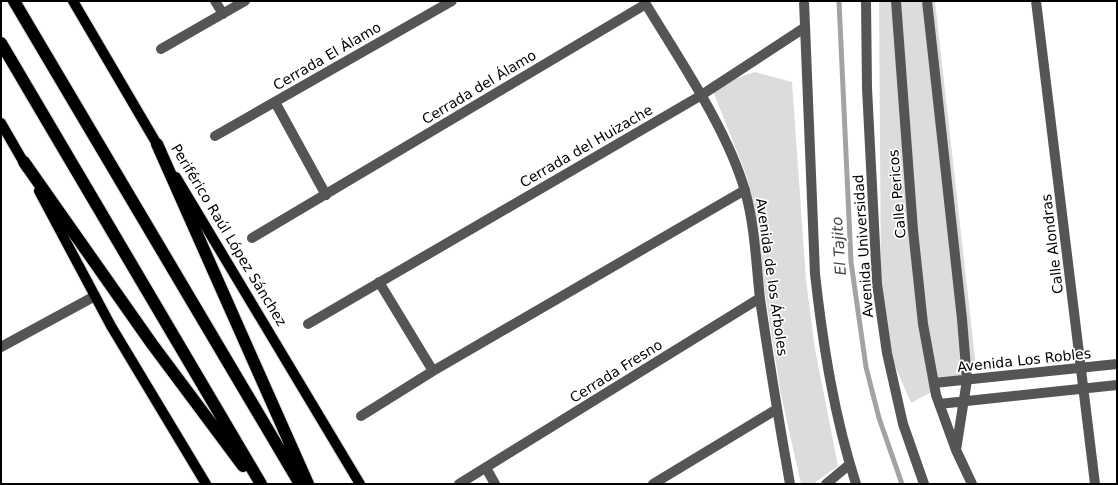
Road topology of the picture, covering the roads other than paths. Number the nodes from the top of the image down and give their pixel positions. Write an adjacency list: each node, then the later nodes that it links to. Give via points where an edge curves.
1 (14, 1): 47 (highway)
2 (73, 1): 20 (main road, Periférico Raúl López Sánchez)
3 (215, 1): 12 (street)
4 (245, 1): 12 (street)
5 (452, 1): 17 (street, Cerrada El Álamo)
6 (804, 1): 13 (street)
7 (866, 1): 56 (street, Avenida Universidad, via 867,88 877,284 890,367 903,424)
8 (896, 1): 34 (street, Calle Pericos, via 913,230 923,324)
9 (927, 1): 33 (street)
10 (1036, 1): 31 (street, Calle Alondras)
11 (645, 2): 16 (street, Avenida de los Árboles); 23 (street, Cerrada del Álamo)
12 (223, 14): 15 (street)
13 (804, 28): 16 (street, Cerrada del Huizache); 42 (street, via 815,274 831,386)
14 (1, 43): 46 (highway)
15 (161, 49)
16 (700, 96): 22 (street, Avenida de los Árboles, via 728,148); 25 (street, Cerrada del Huizache)
17 (275, 102): 19 (street, Cerrada El Álamo); 23 (street)
18 (1, 123): 21 (main road)
19 (215, 136)
20 (157, 144): 48 (highway); 49 (main road, Periférico Raúl López Sánchez)
21 (24, 162): 26 (main road); 45 (highway, via 152,344)
22 (745, 190): 27 (street, Avenida de los Árboles, via 752,225); 32 (street)
23 (326, 195): 24 (street, Cerrada del Álamo)
24 (252, 238)
25 (378, 282): 28 (street, Cerrada del Huizache); 32 (street)
26 (95, 296): 29 (street); 44 (main road)
27 (760, 298): 39 (street, Avenida de los Árboles); 43 (street, Cerrada Fresno)
28 (308, 324)
29 (1, 347)
30 (1117, 364): 31 (street, Avenida Los Robles)
31 (1081, 368): 33 (street, Avenida Los Robles); 36 (street, Calle Alondras)
32 (433, 371): 40 (street)
33 (967, 380): 34 (street, Avenida Los Robles); 37 (street)
34 (934, 383): 38 (street, Calle Pericos)
35 (1117, 385): 36 (street)
36 (1084, 388): 37 (street); 58 (street, Calle Alondras)
37 (964, 401): 38 (street); 41 (street)
38 (940, 404): 41 (street, Calle Pericos)
39 (777, 409): 52 (street); 53 (street, Avenida de los Árboles)
40 (361, 416)
41 (956, 450): 57 (street, Calle Pericos)
42 (850, 464): 54 (street); 55 (street)
43 (486, 468): 50 (street, Cerrada Fresno); 51 (street)
44 (206, 484)
45 (256, 484)
46 (261, 484)
47 (300, 484)
48 (308, 484)
49 (360, 484)
50 (459, 484)
51 (495, 484)
52 (653, 484)
53 (790, 484)
54 (826, 484)
55 (856, 484)
56 (924, 484)
57 (972, 484)
58 (1095, 484)

